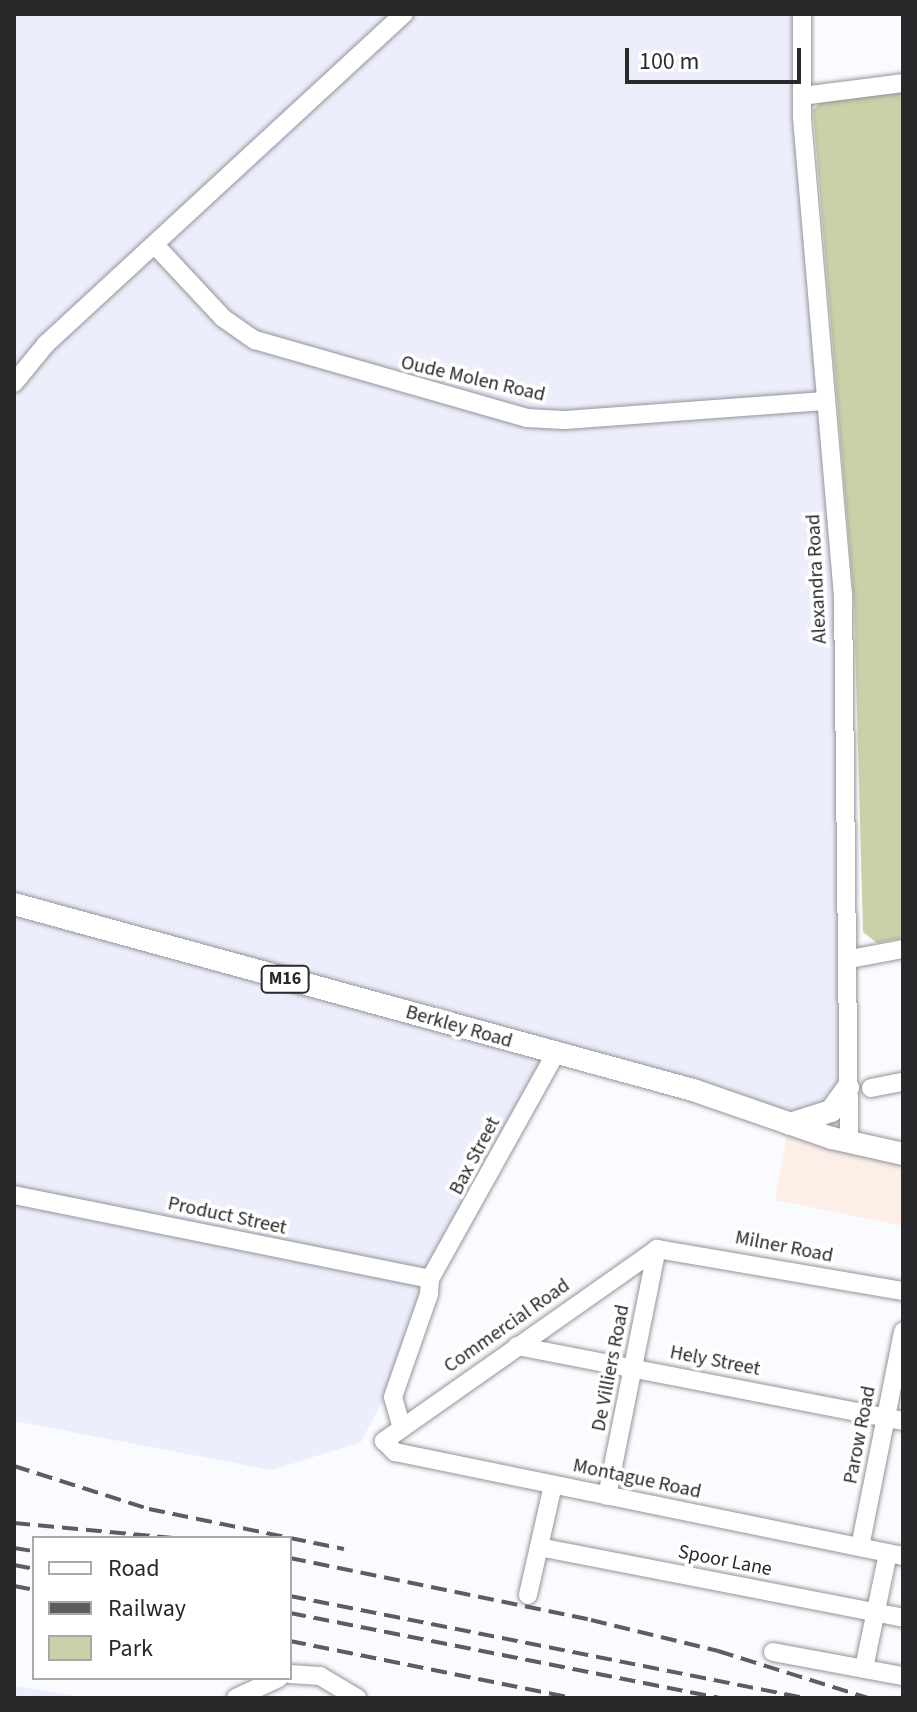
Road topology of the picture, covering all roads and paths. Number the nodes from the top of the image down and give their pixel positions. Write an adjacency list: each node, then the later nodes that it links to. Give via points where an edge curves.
1 (404, 14): 5 (street)
2 (802, 14): 4 (street, Alexandra Road)
3 (903, 83): 4 (street)
4 (802, 96): 7 (street, Alexandra Road)
5 (155, 245): 6 (street, via 46,344); 7 (street, Oude Molen Road, via 223,318 255,340 527,418 564,420)
6 (14, 383)
7 (825, 401): 10 (street, Alexandra Road, via 843,593)
8 (14, 904): 11 (main road, Berkley Road / M16)
9 (903, 949): 10 (street)
10 (850, 959): 13 (street, Alexandra Road)
11 (555, 1054): 14 (main road, Berkley Road / M16, via 693,1090); 19 (street, Bax Street)
12 (903, 1082): 13 (street)
13 (860, 1088): 14 (main road, via 831,1111); 15 (street, Alexandra Road)
14 (789, 1124): 15 (main road, Berkley Road / M16)
15 (849, 1142): 16 (main road, Berkley Road / M16)
16 (903, 1154)
17 (14, 1195): 19 (street, Product Street)
18 (657, 1249): 20 (street, Milner Road); 22 (street, Commercial Road); 23 (street, De Villiers Road)
19 (430, 1278): 25 (street, Bax Street, via 393,1397)
20 (903, 1291)
21 (903, 1331): 24 (street, Parow Road)
22 (517, 1346): 23 (street, Hely Street); 25 (street, Commercial Road)
23 (635, 1368): 24 (street, Hely Street); 28 (street, De Villiers Road)
24 (895, 1419): 30 (street, Parow Road)
25 (401, 1425): 26 (street, Commercial Road)
26 (384, 1441): 27 (street, Montague Road, via 395,1452)
27 (553, 1485): 28 (street, Montague Road); 29 (street)
28 (607, 1496): 30 (street, Montague Road)
29 (539, 1547): 32 (street); 33 (street, Spoor Lane)
30 (860, 1547): 31 (street, Montague Road)
31 (895, 1555): 33 (street, Montague Road)
32 (528, 1595)
33 (875, 1613): 34 (street, Spoor Lane); 36 (street, Montague Road)
34 (903, 1618)
35 (773, 1652): 36 (street)
36 (864, 1668): 38 (street)
37 (292, 1674): 41 (street, via 311,1673)
38 (903, 1676)
39 (275, 1680): 40 (street)
40 (236, 1698)
41 (357, 1698)

